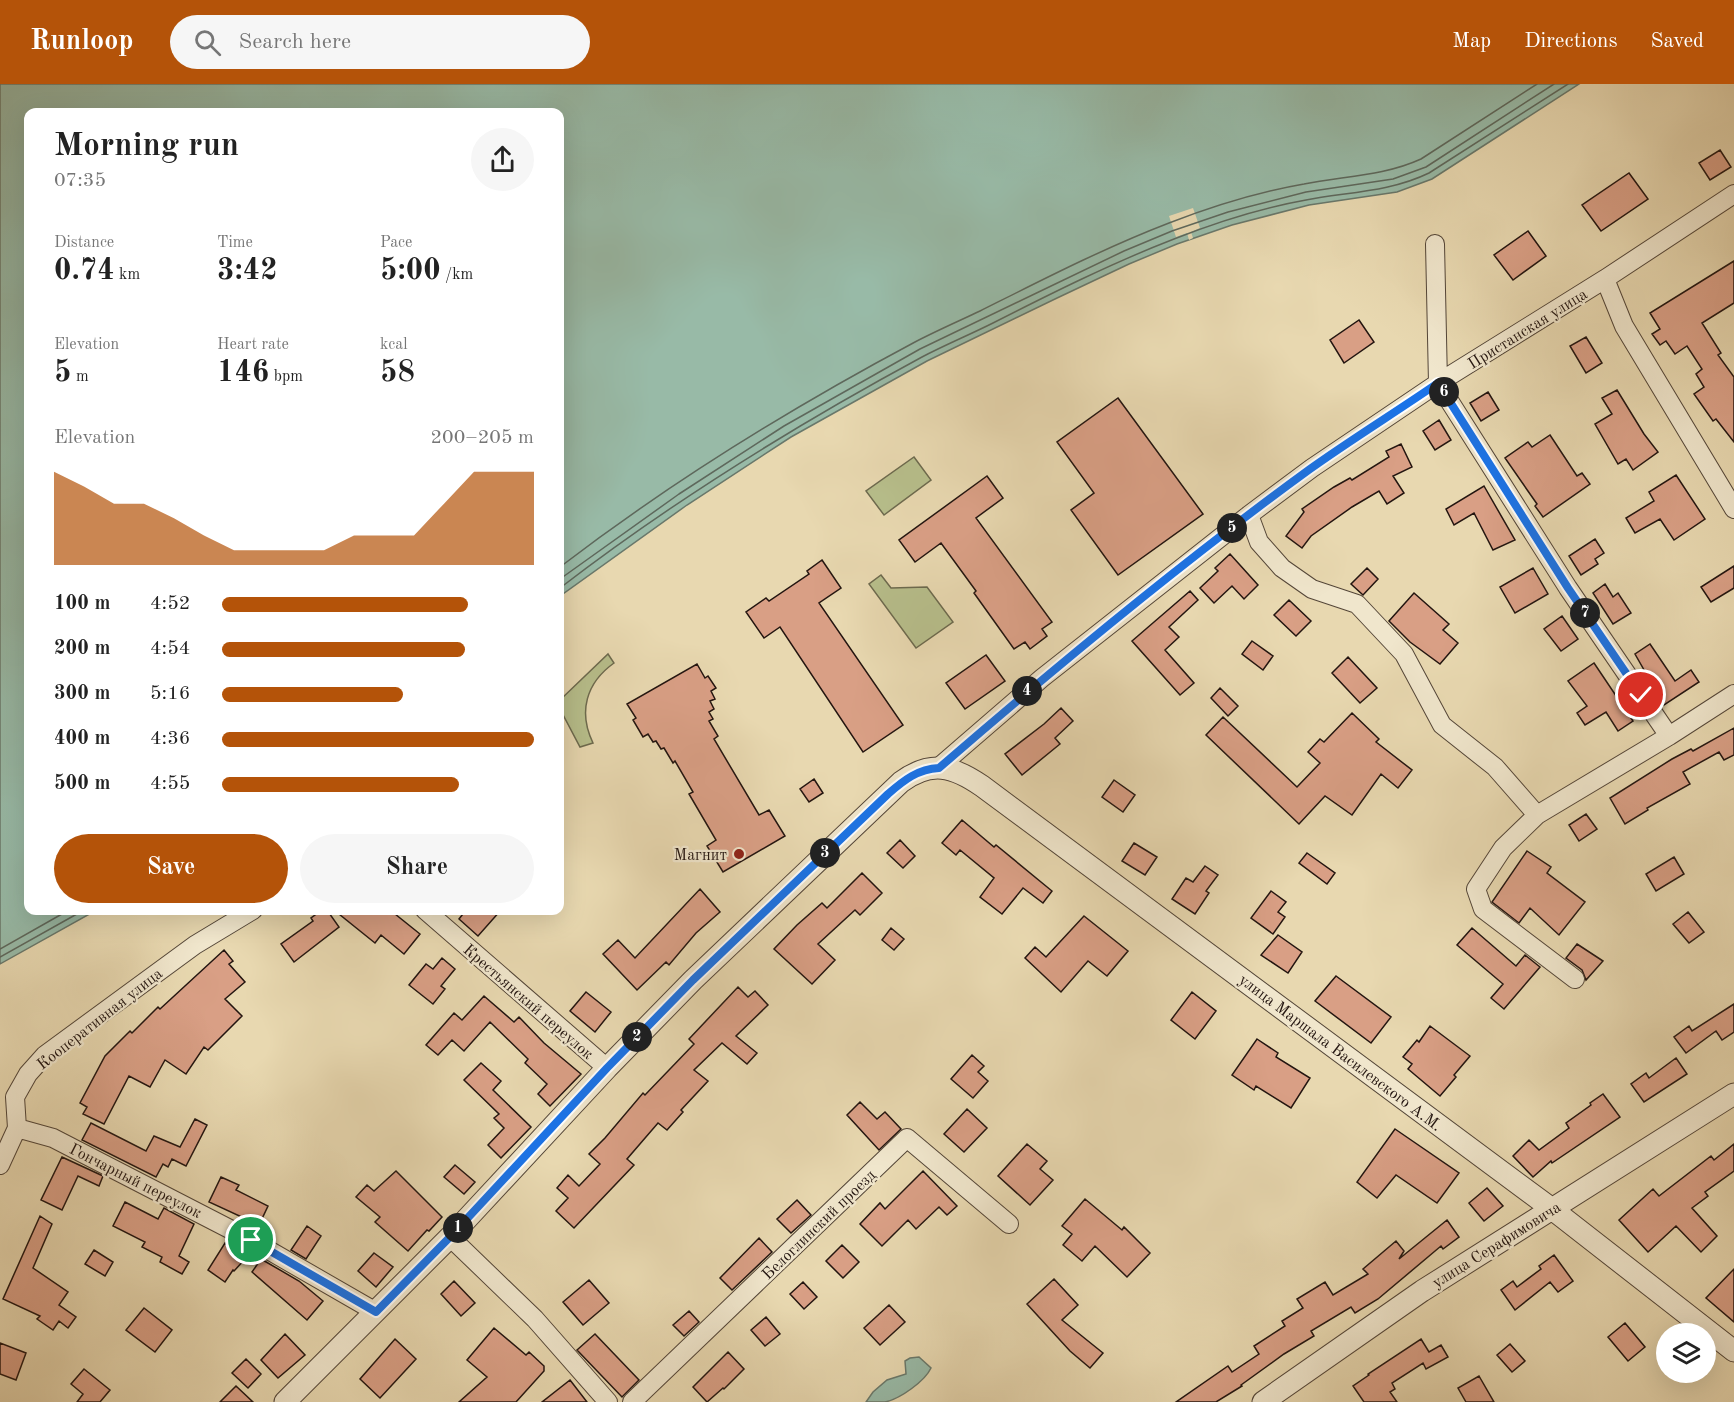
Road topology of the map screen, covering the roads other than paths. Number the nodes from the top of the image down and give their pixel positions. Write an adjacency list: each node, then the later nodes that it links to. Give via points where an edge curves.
1 (1734, 194): 3 (street, Пристанская улица)
2 (1435, 244): 4 (street)
3 (1605, 279): 4 (street, Пристанская улица); 5 (street, via 1624,326)
4 (1438, 383): 6 (street, Пристанская улица); 8 (street, via 1568,588)
5 (1734, 509)
6 (1249, 515): 9 (street, Пристанская улица, via 1042,678); 10 (street, via 1259,542 1282,568 1312,589 1357,604 1404,654 1442,725 1495,767)
7 (1734, 694): 8 (street)
8 (1669, 736): 10 (street)
9 (939, 768): 14 (street, Пристанская улица, via 910,776 888,794 701,972); 18 (street, улица Маршала Василевского А.М., via 966,775 982,786)
10 (1537, 815): 13 (street, via 1503,848 1476,889 1482,909)
11 (245, 915): 16 (street, Кооперативная улица, via 195,945 45,1055 27,1074 15,1097)
12 (431, 915): 14 (street, Крестьянский переулок)
13 (1575, 979)
14 (607, 1068): 20 (street, Пристанская улица)
15 (1734, 1094): 18 (street, улица Серафимовича)
16 (17, 1128): 17 (street, Кооперативная улица); 21 (street, Гончарный переулок, via 53,1138 157,1191)
17 (0, 1165)
18 (1552, 1209): 22 (street, улица Маршала Василевского А.М.); 26 (street, улица Серафимовича, via 1422,1291)
19 (1009, 1224): 25 (street, Белоглинский проезд, via 907,1138)
20 (450, 1237): 21 (street, Пристанская улица); 24 (street, via 535,1319)
21 (376, 1312): 23 (street, Пристанская улица)
22 (1734, 1351)
23 (285, 1402)
24 (608, 1402)
25 (632, 1402)
26 (1263, 1402)

